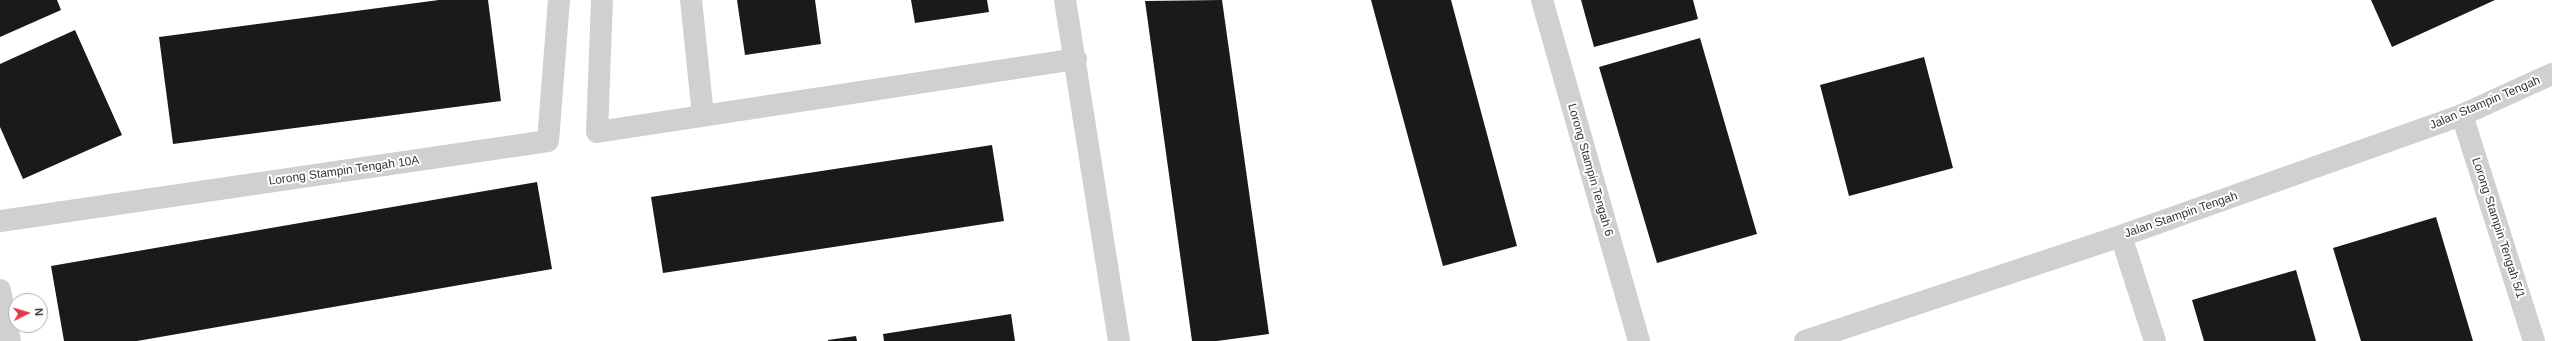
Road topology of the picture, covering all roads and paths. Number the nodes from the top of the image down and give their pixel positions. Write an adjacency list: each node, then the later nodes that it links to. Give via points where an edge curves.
1 (559, 0): 10 (street, Lorong Stampin Tengah 10A, via 548,142)
2 (602, 0): 8 (street, via 597,132)
3 (691, 0): 8 (street)
4 (1065, 0): 6 (street)
5 (1542, 0): 15 (street, Lorong Stampin Tengah 6)
6 (1076, 60): 8 (street); 14 (street)
7 (2552, 74): 9 (street, Jalan Stampin Tengah)
8 (703, 115)
9 (2462, 116): 11 (street, Jalan Stampin Tengah); 18 (street, Lorong Stampin Tengah 5/1)
10 (0, 221)
11 (2121, 236): 16 (street, Jalan Stampin Tengah); 17 (street)
12 (0, 290): 13 (street)
13 (10, 341)
14 (1119, 341)
15 (1639, 341)
16 (1805, 341)
17 (2154, 341)
18 (2534, 341)

